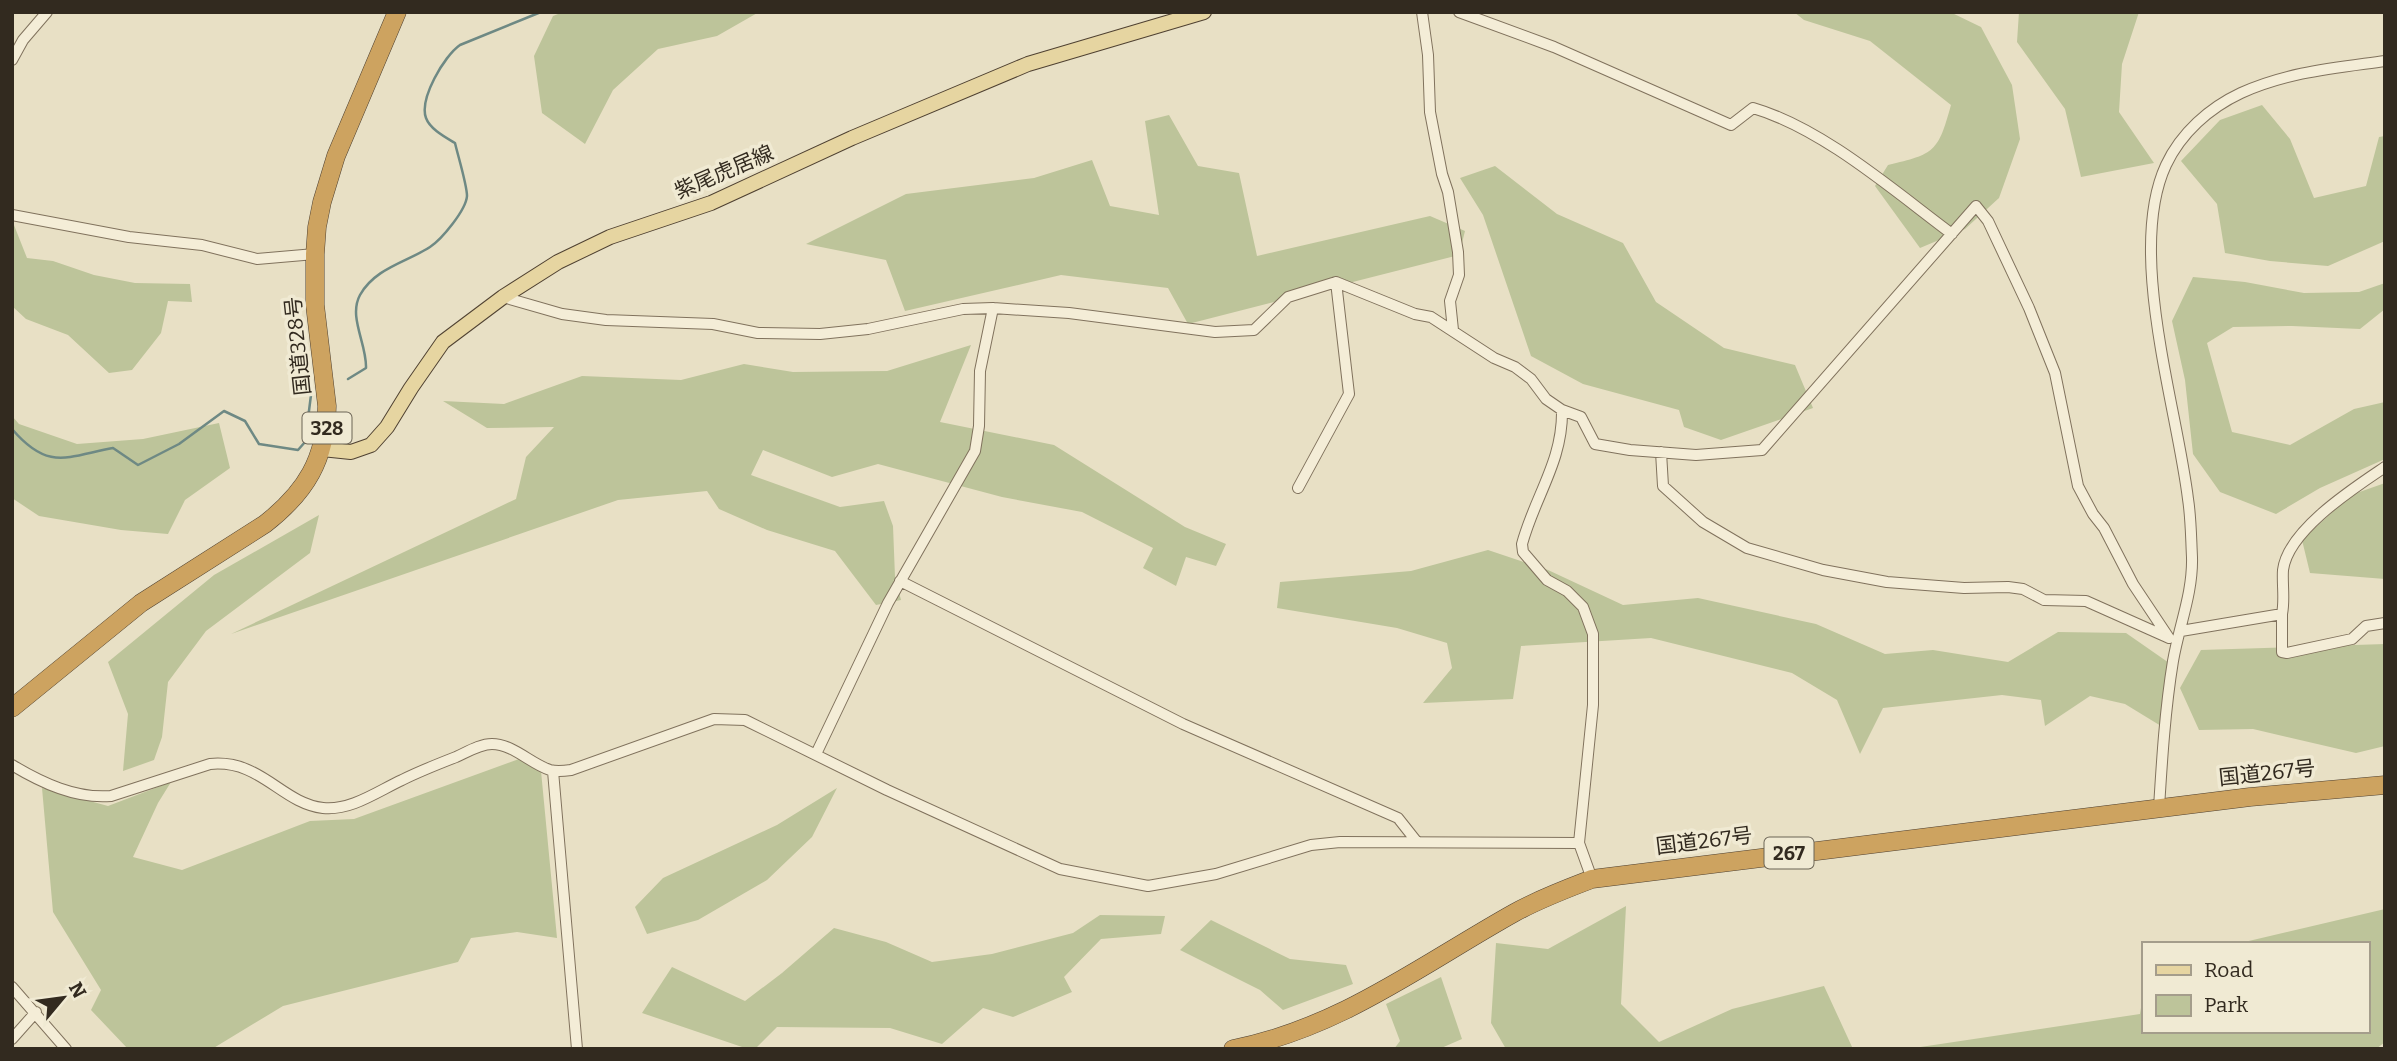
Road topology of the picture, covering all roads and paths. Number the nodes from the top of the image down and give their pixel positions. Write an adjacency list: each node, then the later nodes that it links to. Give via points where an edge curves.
1 (47, 12): 6 (street)
2 (397, 12): 10 (highway, 国道328号 / 328, via 336,156 322,202)
3 (1204, 12): 12 (main road, 紫尾虎居線, via 1028,64 711,203 610,237 558,262)
4 (1422, 12): 14 (street, via 1430,112 1458,252 1459,275 1451,301)
5 (1459, 12): 9 (street, via 1554,47 1731,125 1752,108 1781,116)
6 (12, 60)
7 (2385, 61): 23 (street, via 2287,76 2238,94 2204,115 2179,141 2165,166 2152,228 2153,268 2188,499 2191,576)
8 (12, 215): 10 (street, via 202,245 257,259)
9 (1952, 234): 17 (street, via 1762,450); 23 (street, via 1976,206 1988,221 2055,373 2078,486 2133,584)
10 (315, 254): 16 (highway, 国道328号 / 328, via 315,305 327,406)
11 (1336, 282): 13 (street, via 1288,297 1254,330 1215,332); 14 (street, via 1431,317); 19 (street, via 1349,394)
12 (503, 297): 13 (street, via 562,314 713,324 758,333 868,329 964,309); 16 (main road, 紫尾虎居線, via 443,342 371,445 351,452)
13 (993, 308): 20 (street, via 980,371 975,451)
14 (1453, 330): 15 (street, via 1466,342 1515,367)
15 (1562, 410): 17 (street, via 1581,417 1594,444); 31 (street, via 1554,465 1522,544 1523,552 1547,580 1583,607 1593,634 1593,705)
16 (322, 449): 24 (highway, 国道328号 / 328, via 301,491 283,511 141,603)
17 (1661, 452): 23 (street, via 1663,485 1703,522 1747,548 1887,582 2008,587 2044,600 2086,601)
18 (2385, 467): 21 (street, via 2335,502 2291,550 2283,568)
19 (1298, 488)
20 (900, 581): 25 (street); 30 (street, via 1183,724 1398,818)
21 (2282, 614): 22 (street, via 2280,646 2287,653 2352,639 2366,626); 23 (street)
22 (2385, 623)
23 (2176, 637): 29 (street, via 2165,710)
24 (12, 708)
25 (816, 754): 27 (street, via 744,720 714,719 571,771); 30 (street, via 1060,869 1148,887 1198,878 1311,845)
26 (12, 765): 27 (street, via 51,786 95,797 210,764 236,765 321,808 357,803 492,744)
27 (553, 771): 37 (street)
28 (2385, 785): 29 (highway, 国道267号 / 267)
29 (2159, 808): 32 (highway, 国道267号 / 267)
30 (1417, 842): 31 (street)
31 (1579, 843): 32 (street)
32 (1592, 879): 38 (highway, 国道267号 / 267, via 1516,912 1316,1025)
33 (12, 987): 34 (street)
34 (36, 1012): 35 (street); 36 (street)
35 (12, 1040)
36 (66, 1049)
37 (577, 1049)
38 (1233, 1049)

